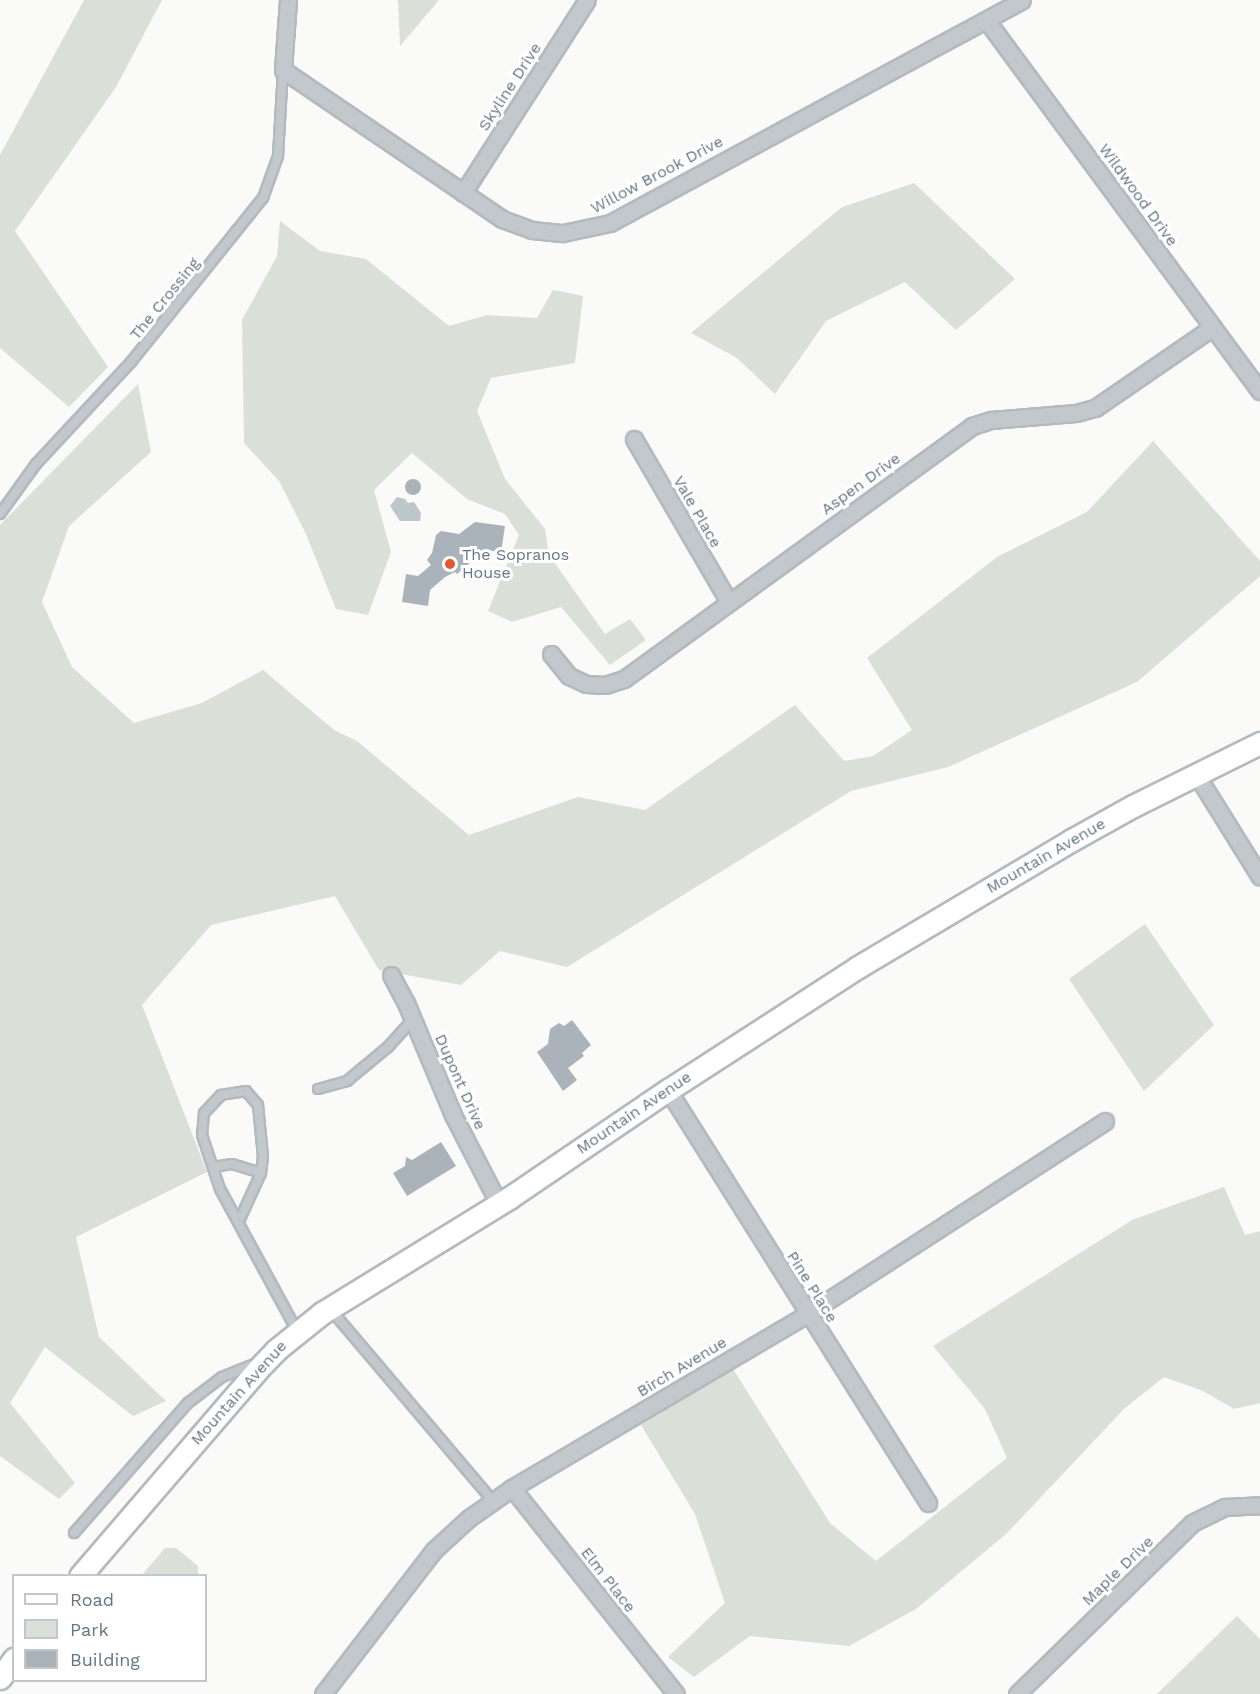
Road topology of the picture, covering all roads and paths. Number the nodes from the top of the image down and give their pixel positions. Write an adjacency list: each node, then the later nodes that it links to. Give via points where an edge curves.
1 (288, 0): 5 (street)
2 (587, 0): 6 (street, Skyline Drive)
3 (1022, 0): 4 (street, Willow Brook Drive)
4 (987, 21): 6 (street, Willow Brook Drive, via 595,228 563,233 532,230 502,219); 7 (street, Wildwood Drive)
5 (283, 70): 6 (street, Willow Brook Drive); 10 (lane, The Crossing, via 278,156 263,198 130,362 36,464)
6 (463, 193)
7 (1213, 327): 8 (street, Wildwood Drive); 11 (street, Aspen Drive, via 1095,408 991,420 972,426)
8 (1260, 391)
9 (634, 439): 11 (street, Vale Place)
10 (0, 514)
11 (729, 602): 12 (street, Aspen Drive, via 614,683 595,685 577,681)
12 (551, 654)
13 (1260, 743): 14 (street, Mountain Avenue)
14 (1196, 774): 15 (street); 19 (street, Mountain Avenue, via 1078,836 937,919)
15 (1260, 877)
16 (391, 975): 17 (street, Dupont Drive)
17 (413, 1019): 18 (lane, via 388,1047 347,1081); 23 (street, Dupont Drive, via 453,1115)
18 (318, 1089)
19 (668, 1090): 23 (street, Mountain Avenue); 26 (street, Pine Place)
20 (1105, 1121): 26 (street, Birch Avenue)
21 (213, 1167): 22 (lane, via 232,1164); 22 (lane, via 202,1135 204,1113 221,1095 246,1091 258,1104); 24 (lane, via 220,1189)
22 (261, 1173): 24 (lane)
23 (499, 1204): 25 (street, Mountain Avenue)
24 (239, 1221): 27 (lane)
25 (330, 1308): 27 (street, Mountain Avenue); 30 (lane)
26 (807, 1314): 29 (street, Birch Avenue); 31 (street, Pine Place)
27 (297, 1331): 28 (street, Mountain Avenue)
28 (267, 1359): 33 (lane, via 222,1377 188,1403); 34 (street, Mountain Avenue)
29 (512, 1488): 30 (street, Birch Avenue); 38 (street, Elm Place)
30 (493, 1501): 37 (street, Birch Avenue, via 434,1550)
31 (928, 1503)
32 (1260, 1505): 39 (street, Maple Drive, via 1225,1507 1192,1523)
33 (74, 1533)
34 (81, 1574)
35 (12, 1662): 36 (street)
36 (0, 1678)
37 (323, 1694)
38 (676, 1694)
39 (1017, 1694)

